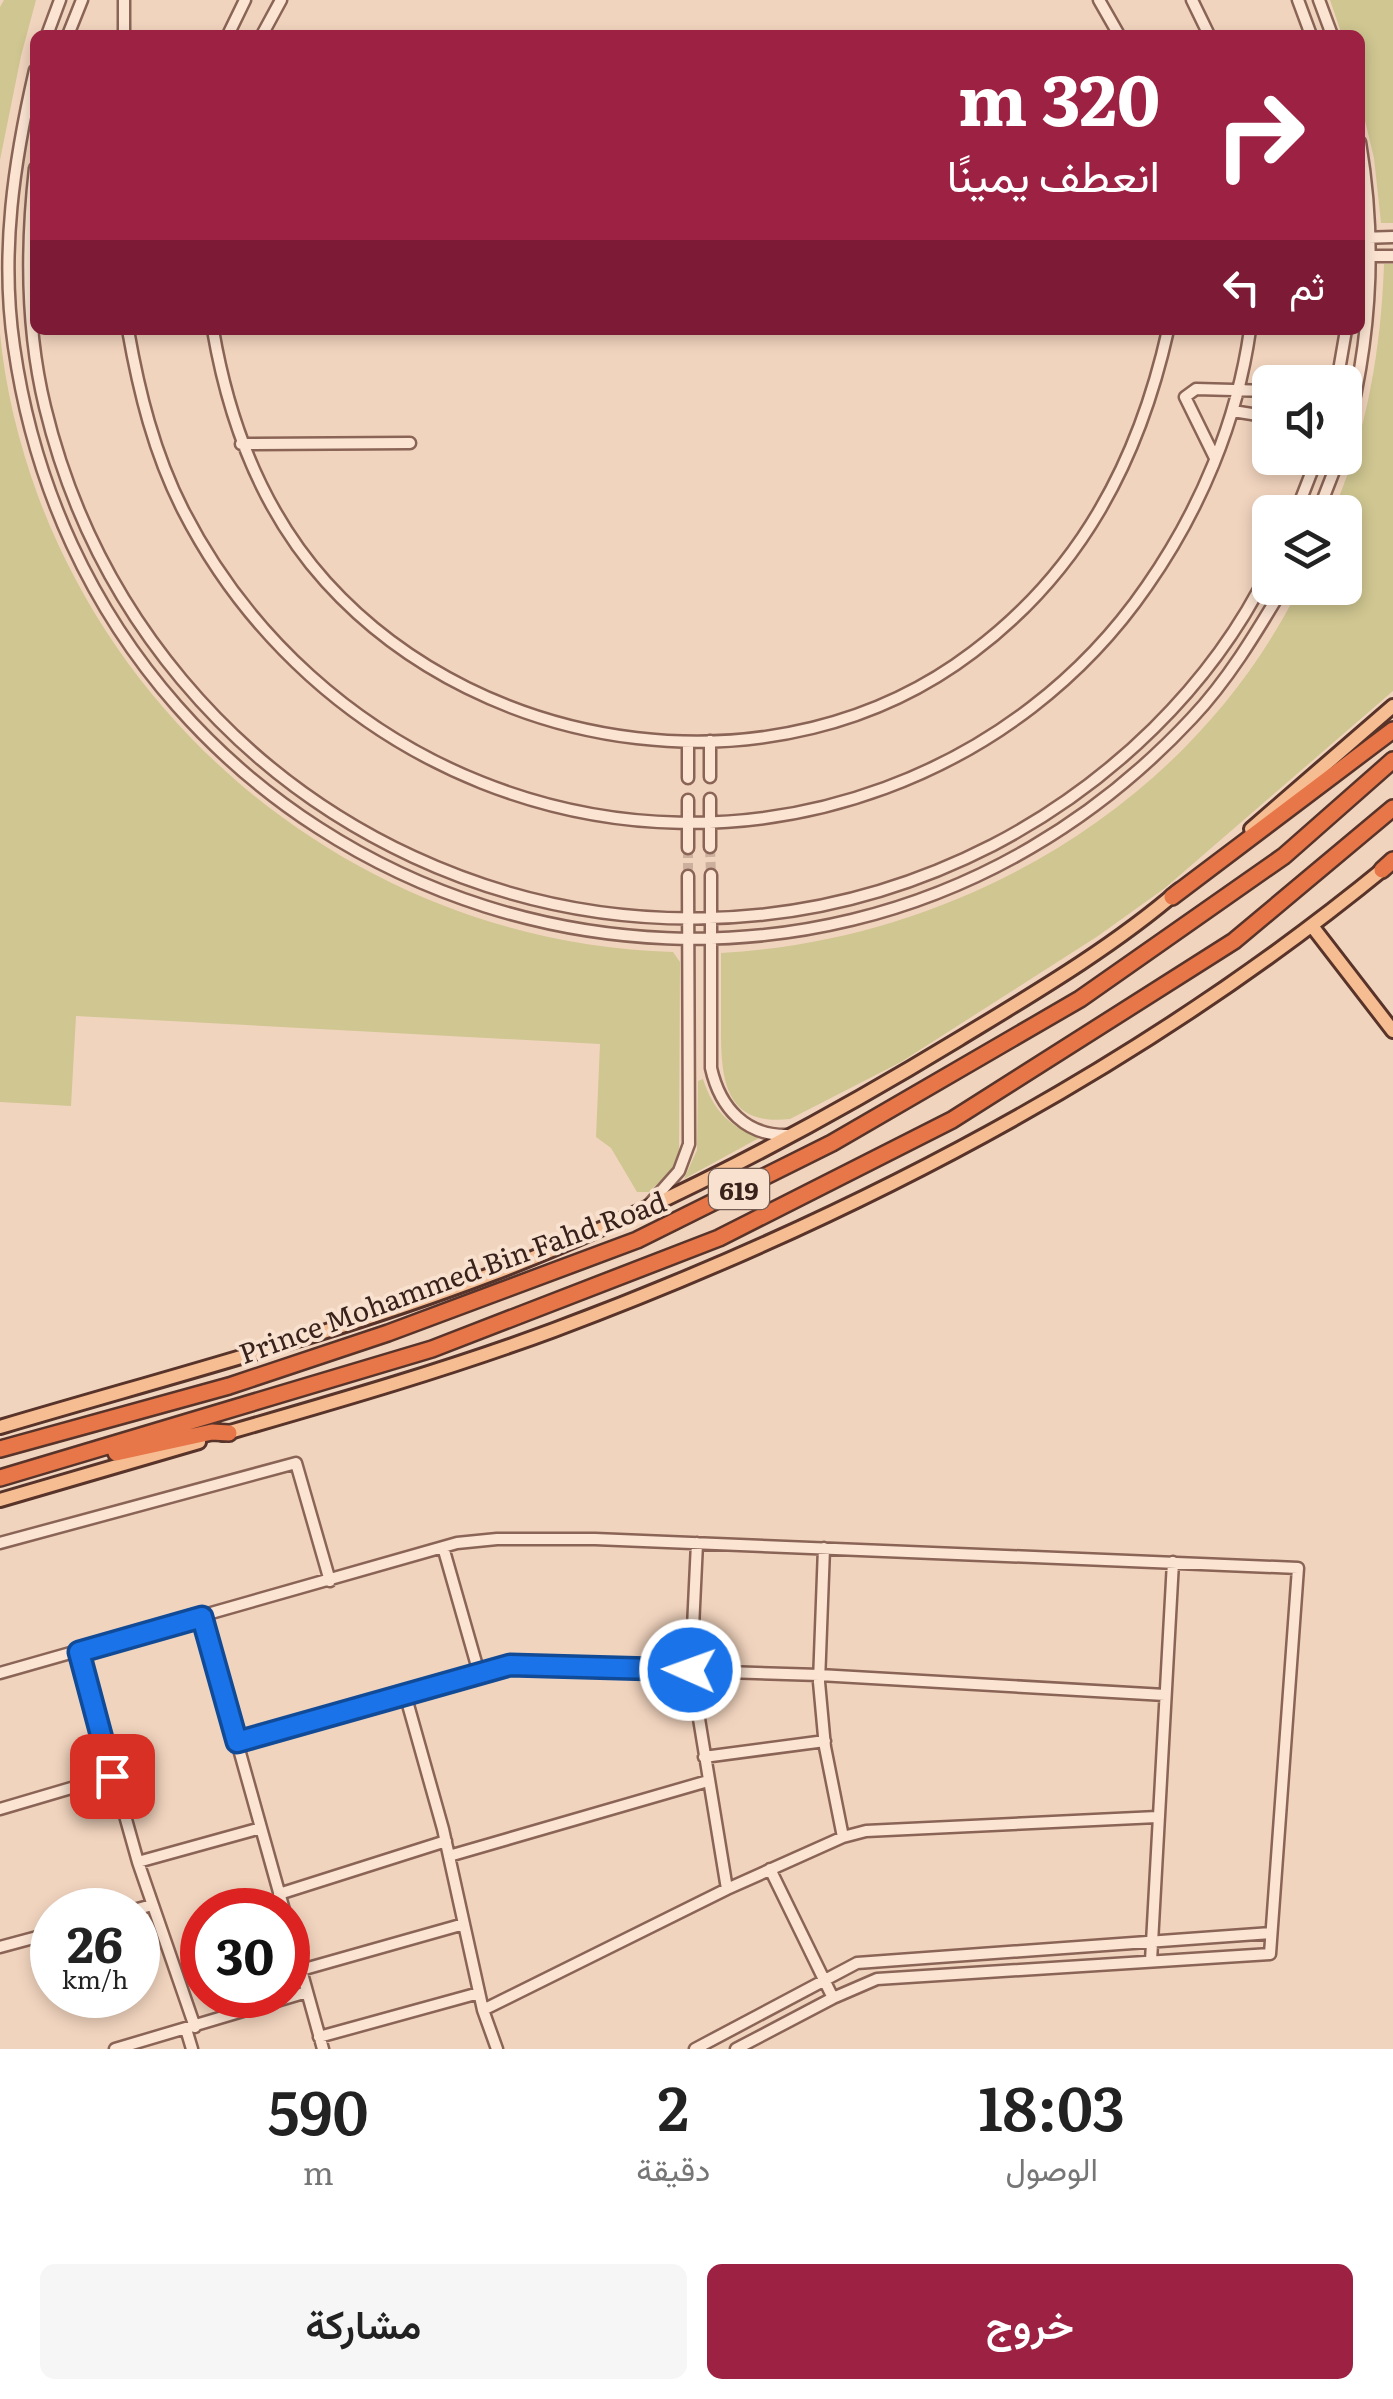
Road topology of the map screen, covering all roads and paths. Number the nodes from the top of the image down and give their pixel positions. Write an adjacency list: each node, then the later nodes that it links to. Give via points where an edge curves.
1 (60, 0): 10 (street)
2 (82, 0): 11 (street)
3 (124, 0): 12 (street)
4 (246, 0): 13 (street)
5 (281, 0): 14 (street)
6 (1099, 0): 15 (street)
7 (1192, 0): 16 (street)
8 (1298, 0): 17 (street)
9 (1319, 0): 18 (street)
10 (49, 30)
11 (70, 30)
12 (124, 30)
13 (231, 30)
14 (265, 30)
15 (1116, 30)
16 (1207, 30)
17 (1309, 30)
18 (1330, 30)
19 (30, 93): 24 (street)
20 (1365, 238): 21 (street); 22 (street)
21 (1393, 238)
22 (1365, 256): 23 (street); 27 (street)
23 (1393, 256)
24 (4, 261): 25 (street); 26 (street)
25 (30, 261)
26 (5, 280): 68 (street, via 25,410 60,520 124,637 218,750 321,831 454,898 575,930)
27 (1365, 333)
28 (33, 335): 65 (street, via 44,406 85,526 162,657 232,734 332,814 461,878 579,910)
29 (129, 335): 57 (street, via 153,437 198,537 257,622 337,700 410,750 495,789 595,816)
30 (214, 335): 42 (street)
31 (1167, 335): 48 (street, via 1151,399 1111,494 1055,572 990,638 940,674 878,705 808,728)
32 (1249, 335): 37 (street)
33 (1345, 335): 35 (street)
34 (1365, 335): 36 (street)
35 (1340, 365)
36 (1359, 365)
37 (1239, 389): 38 (street); 39 (street); 43 (street, via 1185,396)
38 (1252, 390)
39 (1233, 411): 40 (street); 43 (street)
40 (1252, 414)
41 (410, 443): 42 (street)
42 (241, 444): 49 (street, via 266,497 316,570 387,640 471,691 553,722 622,738)
43 (1216, 458): 56 (street, via 1181,533 1130,611 1086,661 1016,720 936,766 858,798)
44 (1252, 601): 64 (street, via 1180,701 1126,754 1042,817 946,868 887,889 814,907)
45 (1272, 605): 67 (street, via 1196,714 1140,769 1053,834 954,886 893,909 818,927)
46 (1393, 706): 63 (main road)
47 (1393, 730): 63 (highway)
48 (710, 741): 49 (street); 51 (street)
49 (688, 742): 52 (street)
50 (1393, 760): 75 (highway, Prince Mohammed Bin Fahd Road / 619, via 1284,856 1080,998 832,1143 637,1240 229,1386)
51 (710, 777)
52 (688, 778)
53 (710, 799): 56 (street)
54 (688, 800): 57 (street)
55 (1393, 808): 76 (highway, Prince Mohammed Bin Fahd Road / 619, via 1200,962 952,1120 719,1238 432,1349)
56 (711, 822): 57 (street); 58 (street)
57 (688, 824): 59 (street)
58 (710, 847)
59 (688, 848)
60 (1389, 864): 66 (main road)
61 (710, 875): 64 (street)
62 (688, 876): 65 (street)
63 (1172, 896): 71 (main road, via 998,1015)
64 (711, 918): 65 (street); 67 (street)
65 (689, 920): 68 (street)
66 (1312, 926): 69 (main road); 74 (main road, via 1103,1068 797,1230 553,1330)
67 (712, 939): 68 (street); 71 (street, via 716,1092 749,1124)
68 (689, 940): 72 (street, via 689,1144 680,1171)
69 (1388, 1014): 70 (main road)
70 (1393, 1030)
71 (790, 1135): 72 (main road)
72 (643, 1210): 73 (main road, via 361,1321)
73 (0, 1427)
74 (229, 1433): 76 (highway); 78 (main road)
75 (0, 1450)
76 (87, 1453): 77 (highway, Prince Mohammed Bin Fahd Road / 619)
77 (0, 1478)
78 (0, 1500)
79 (697, 1543): 81 (street, via 532,1538); 82 (street); 87 (street)
80 (0, 1544): 84 (street, via 296,1464)
81 (443, 1546): 84 (street); 89 (street)
82 (824, 1548): 83 (street); 90 (street)
83 (1173, 1562): 92 (street); 112 (street, via 1298,1568)
84 (330, 1581): 85 (street)
85 (202, 1617): 86 (street); 94 (street)
86 (79, 1652): 88 (street); 96 (street)
87 (690, 1670): 89 (street, via 510,1665); 90 (street); 95 (street)
88 (0, 1673)
89 (479, 1673): 91 (street)
90 (819, 1676): 92 (street); 93 (street)
91 (405, 1694): 94 (street); 102 (street)
92 (1165, 1695): 99 (street)
93 (825, 1741): 95 (street); 101 (street)
94 (237, 1742): 100 (street)
95 (704, 1757): 97 (street)
96 (112, 1776): 98 (street); 104 (street)
97 (708, 1781): 103 (street); 109 (street)
98 (0, 1810)
99 (1158, 1817): 101 (street, via 866,1831); 114 (street)
100 (261, 1828): 104 (street); 107 (street)
101 (843, 1838): 105 (street)
102 (446, 1841): 103 (street); 108 (street)
103 (449, 1856): 110 (street)
104 (138, 1862): 106 (street)
105 (770, 1869): 109 (street); 118 (street)
106 (146, 1888)
107 (277, 1888)
108 (298, 1888)
109 (727, 1889): 122 (street)
110 (464, 1924): 117 (street); 119 (street)
111 (160, 1931): 124 (street)
112 (1271, 1934): 114 (street); 116 (street, via 1270,1954)
113 (30, 1938): 115 (street)
114 (1150, 1940): 116 (street); 118 (street, via 876,1960 857,1963)
115 (0, 1947)
116 (1151, 1961): 120 (street, via 887,1978)
117 (310, 1967)
118 (825, 1983): 120 (street); 129 (street)
119 (479, 1993): 122 (street); 125 (street)
120 (832, 1998): 130 (street)
121 (310, 2003): 125 (street)
122 (483, 2010): 128 (street)
123 (222, 2018): 124 (street)
124 (190, 2028): 126 (street); 127 (street)
125 (321, 2043)
126 (115, 2049)
127 (192, 2049)
128 (498, 2049)
129 (695, 2049)
130 (736, 2049)

